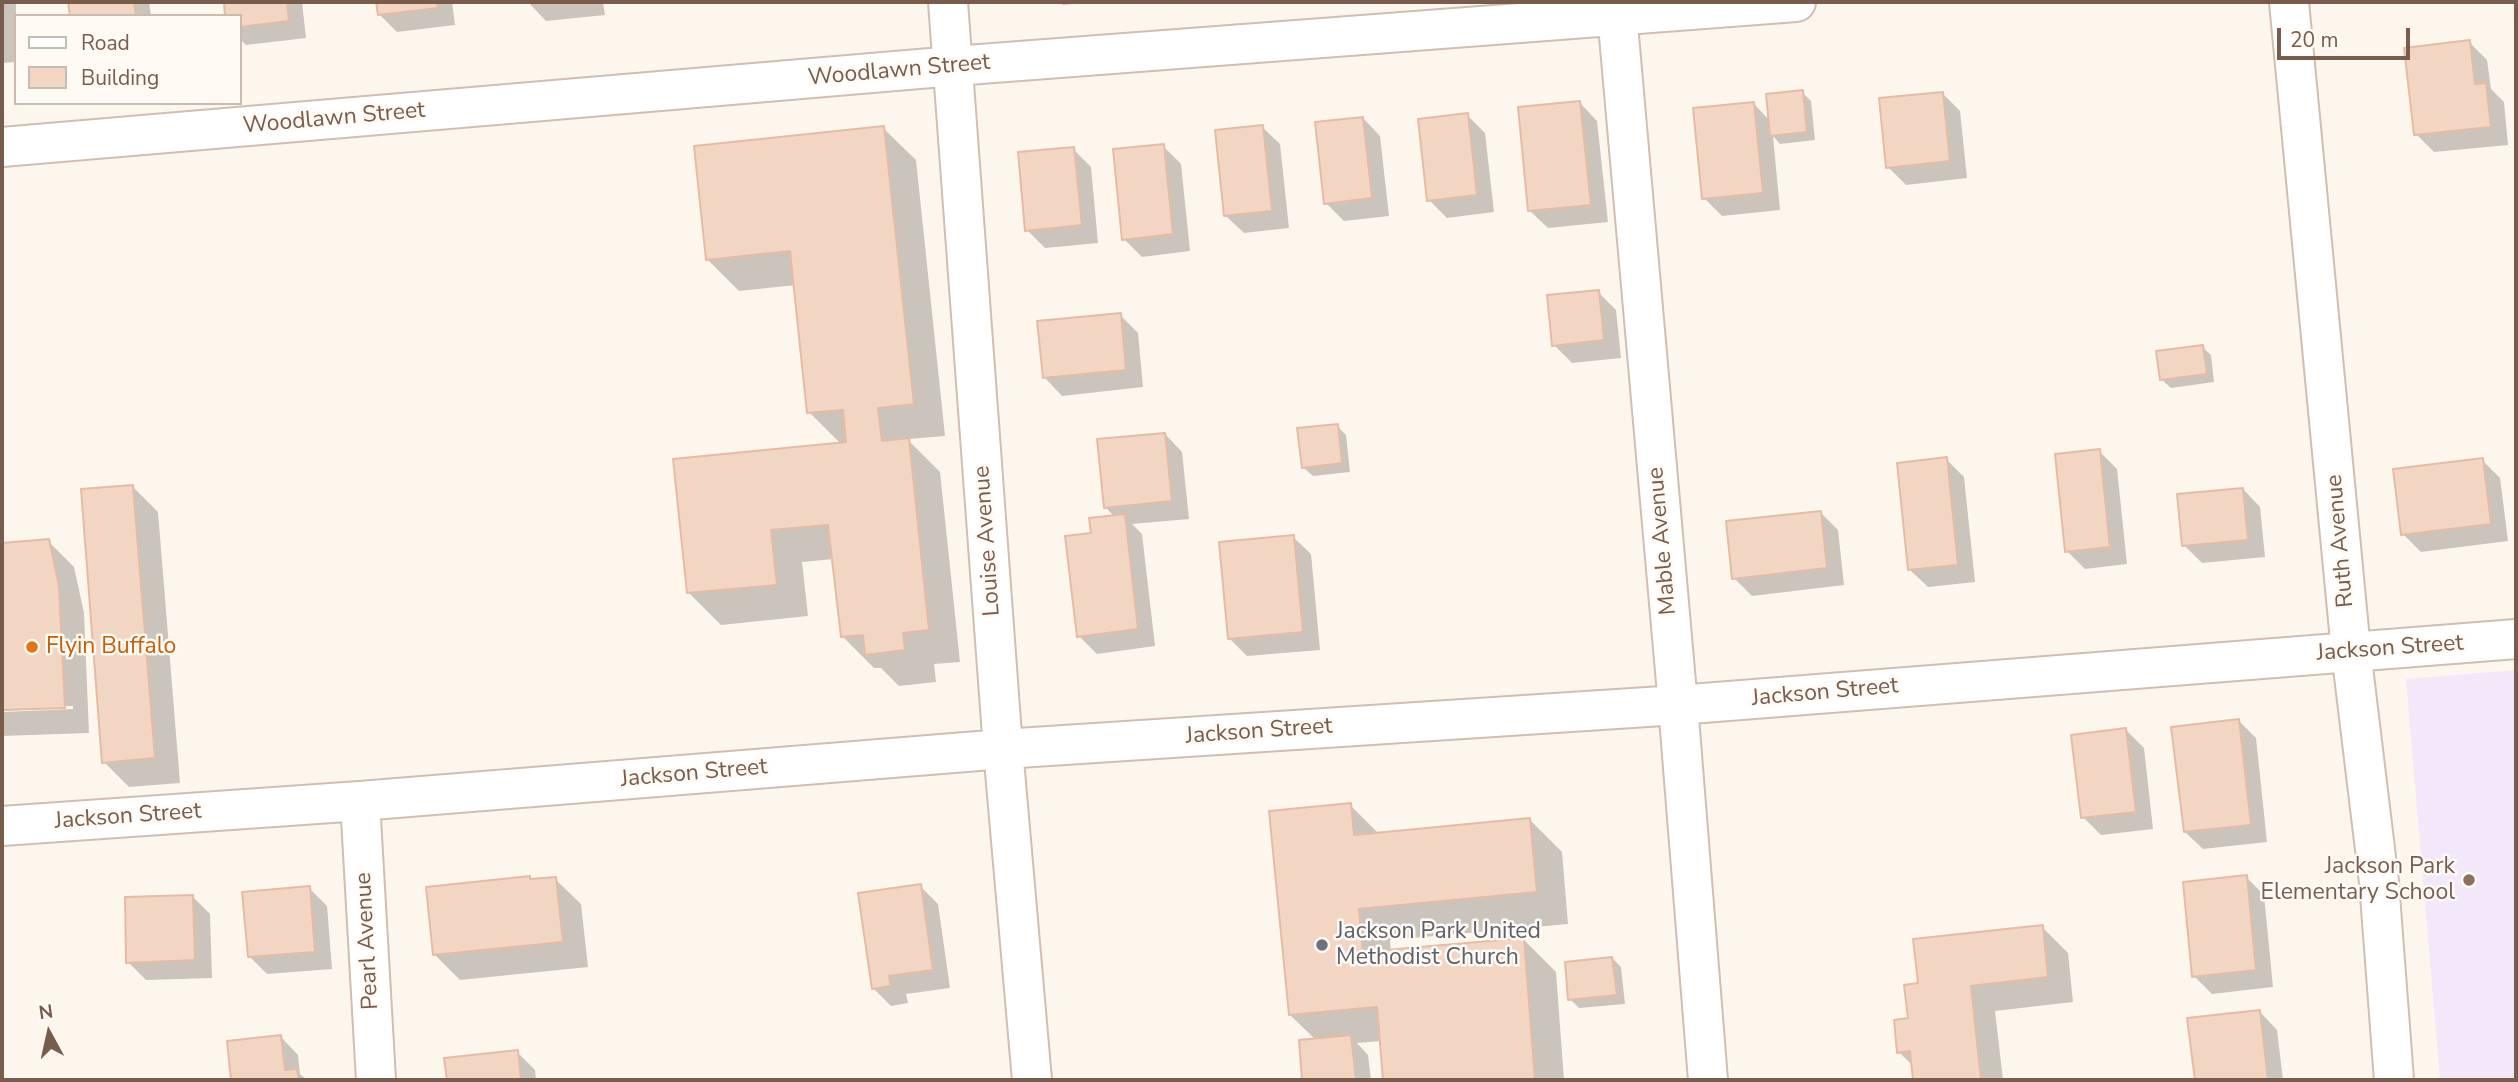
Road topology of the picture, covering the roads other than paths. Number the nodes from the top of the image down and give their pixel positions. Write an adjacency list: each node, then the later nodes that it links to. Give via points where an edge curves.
1 (948, 2): 5 (street, Louise Avenue)
2 (1797, 2): 4 (street, Woodlawn Street)
3 (2289, 2): 8 (street, Ruth Avenue)
4 (1616, 8): 5 (street, Woodlawn Street); 9 (street, Mable Avenue)
5 (954, 66): 6 (street, Woodlawn Street); 10 (street, Louise Avenue)
6 (2, 147)
7 (2516, 639): 8 (street, Jackson Street)
8 (2351, 651): 9 (street, Jackson Street); 16 (street, Ruth Avenue, via 2379,882)
9 (1678, 705): 10 (street, Jackson Street); 15 (street, Mable Avenue)
10 (1003, 749): 11 (street, Jackson Street); 14 (street, Louise Avenue)
11 (359, 801): 12 (street, Jackson Street); 13 (street, Pearl Avenue)
12 (2, 826)
13 (376, 1080)
14 (1032, 1080)
15 (1708, 1080)
16 (2394, 1080)

